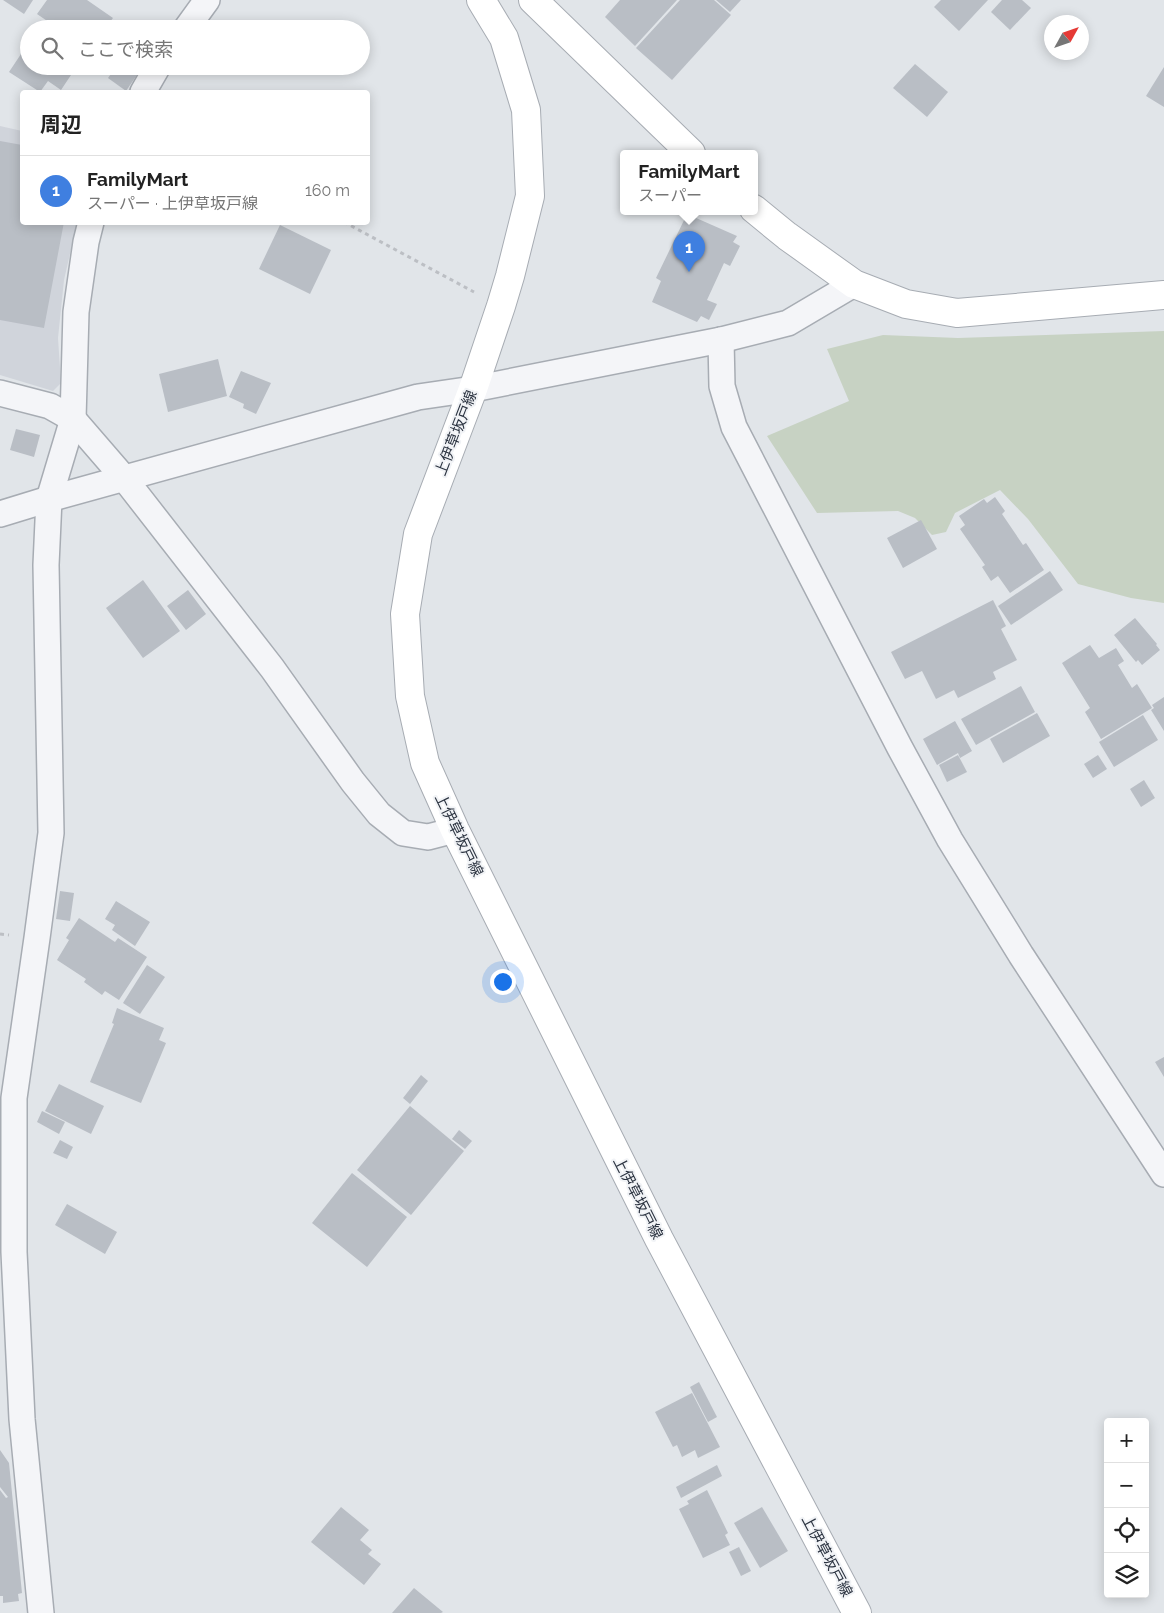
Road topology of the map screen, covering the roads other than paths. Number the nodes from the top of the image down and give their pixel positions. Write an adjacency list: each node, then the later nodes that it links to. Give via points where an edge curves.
1 (207, 0): 4 (street)
2 (481, 0): 13 (main road, 上伊草坂戸線, via 504,38 526,110 530,196 510,276)
3 (533, 0): 7 (main road)
4 (193, 20)
5 (153, 75): 6 (street)
6 (144, 90)
7 (688, 150)
8 (758, 211): 10 (main road)
9 (90, 225): 15 (street, via 76,312)
10 (854, 284): 11 (main road, via 906,304 957,313); 12 (street, via 788,323)
11 (1164, 295)
12 (721, 340): 13 (street); 20 (street, via 722,386 734,427 900,748 950,840 1021,955)
13 (473, 389): 16 (street, via 418,397); 19 (main road, 上伊草坂戸線, via 418,534 405,614 410,696 425,763)
14 (0, 393): 15 (street, via 50,406)
15 (73, 419): 16 (street); 17 (street)
16 (124, 478): 17 (street); 19 (street, via 272,668 378,814 403,833 428,837)
17 (49, 499): 18 (street); 21 (street, via 46,565 51,834 14,1098 14,1252 22,1419)
18 (0, 514)
19 (455, 830): 22 (main road, 上伊草坂戸線, via 659,1239)
20 (1164, 1174)
21 (46, 1611)
22 (857, 1613)

